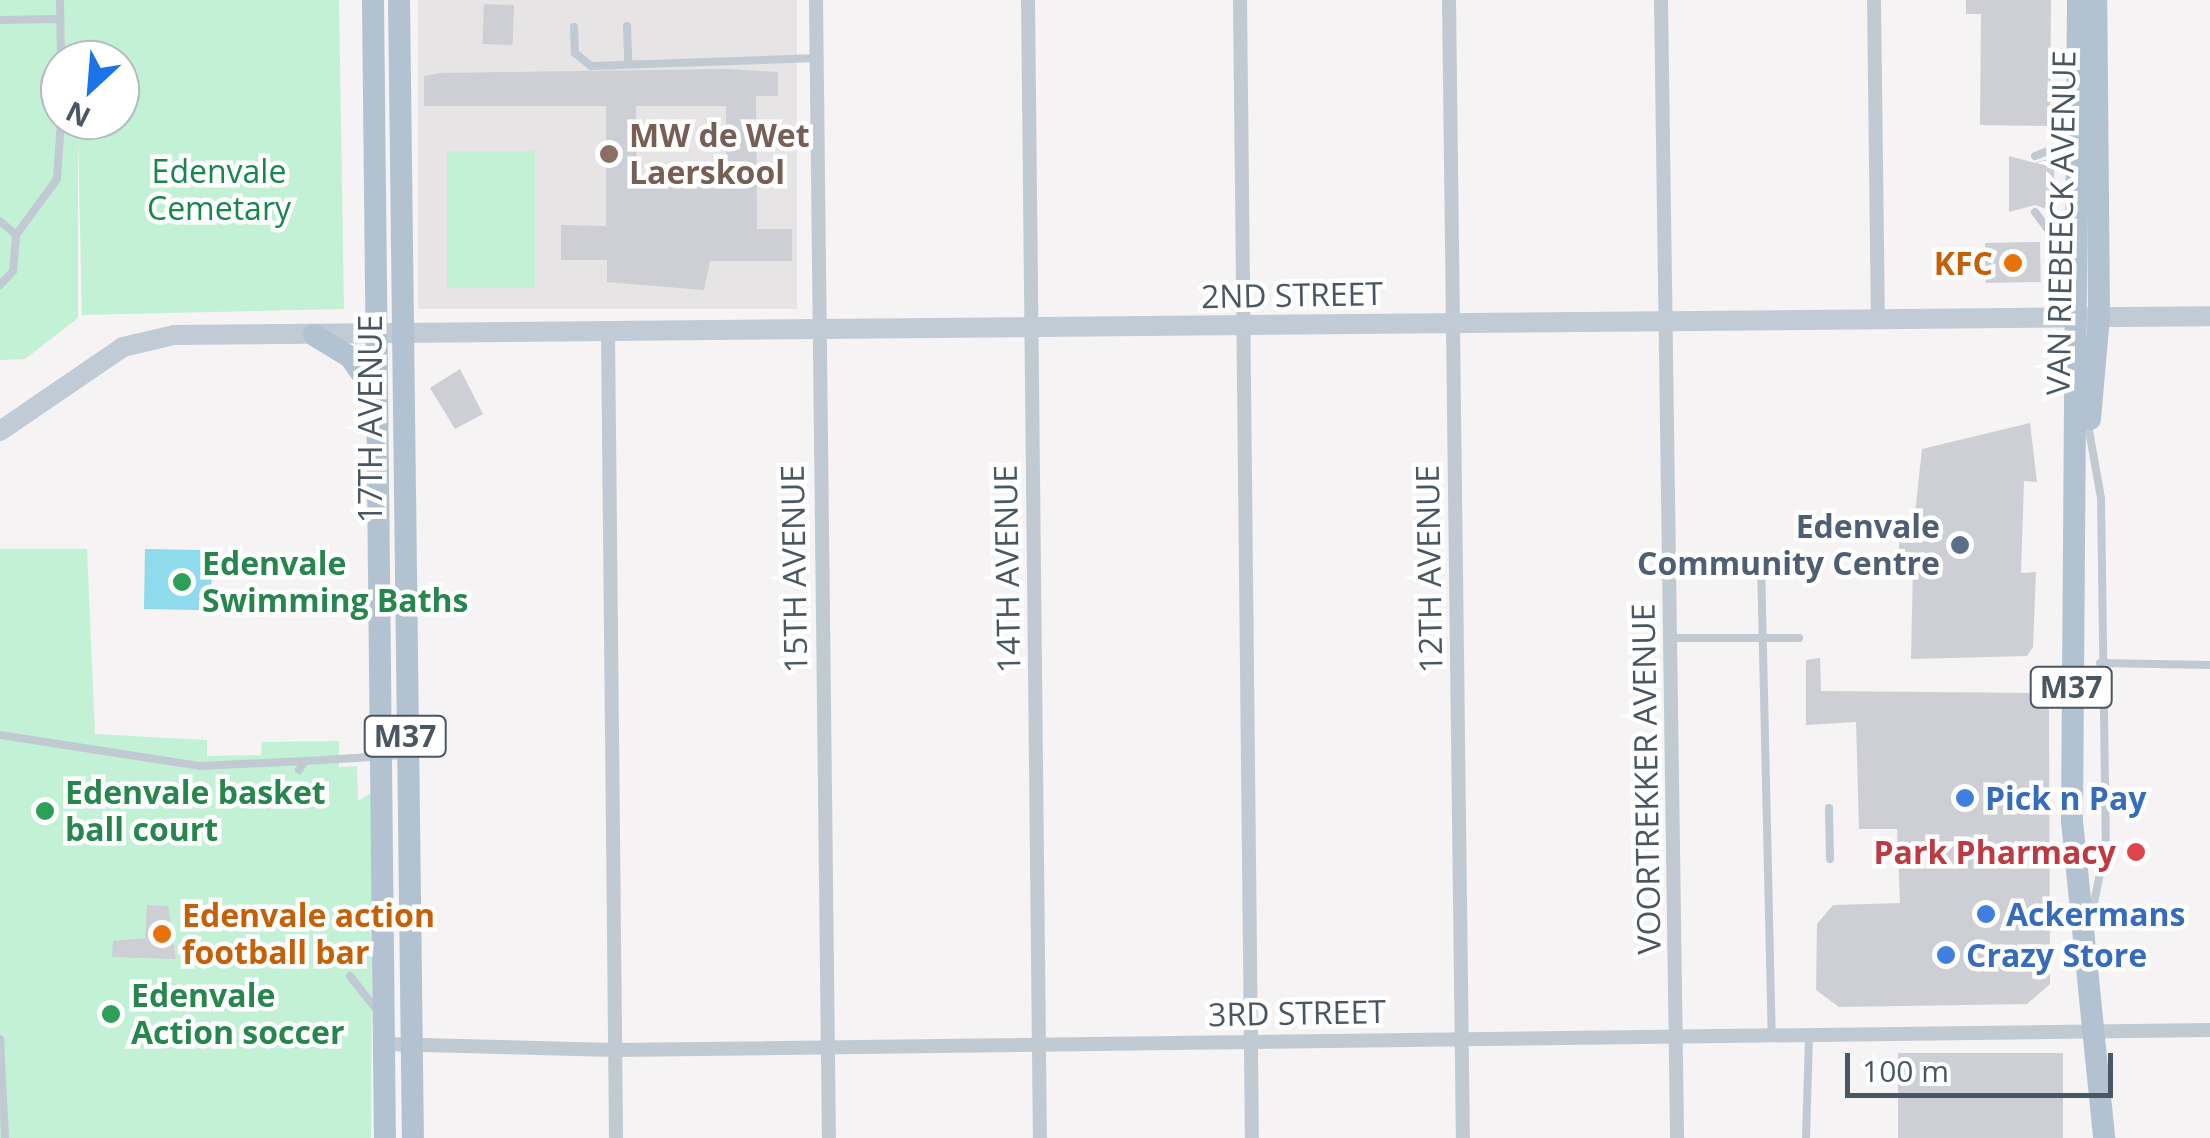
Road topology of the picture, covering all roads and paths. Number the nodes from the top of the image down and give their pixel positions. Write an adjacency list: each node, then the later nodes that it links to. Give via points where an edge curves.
1 (60, 0): 12 (lane)
2 (373, 0): 37 (main road, 17TH AVENUE / M37)
3 (399, 0): 36 (main road, 17TH AVENUE / M37)
4 (816, 0): 17 (street, 15TH AVENUE)
5 (1028, 0): 34 (street, 14TH AVENUE)
6 (1240, 0): 32 (street)
7 (1449, 0): 31 (street, 12TH AVENUE)
8 (1661, 0): 30 (street, VOORTREKKER AVENUE)
9 (1874, 0): 29 (street)
10 (2078, 0): 20 (main road, VAN RIEBEECK AVENUE / M37)
11 (2096, 0): 25 (main road, VAN RIEBEECK AVENUE / M37)
12 (60, 18): 13 (lane); 16 (lane)
13 (0, 20)
14 (627, 26): 18 (lane)
15 (574, 27): 18 (lane, via 582,62)
16 (60, 40)
17 (817, 58): 18 (lane); 33 (street, 15TH AVENUE)
18 (628, 64)
19 (60, 140): 24 (lane, via 57,179)
20 (2080, 140): 21 (lane); 25 (main road, VAN RIEBEECK AVENUE / M37)
21 (2035, 156)
22 (2035, 212): 25 (lane, via 2047,228)
23 (0, 220): 24 (lane)
24 (16, 235): 26 (lane, via 13,271)
25 (2090, 238): 28 (main road, VAN RIEBEECK AVENUE / M37)
26 (0, 285)
27 (2210, 316): 28 (main road, 2ND STREET)
28 (2090, 317): 29 (main road, 2ND STREET); 41 (main road, VAN RIEBEECK AVENUE / M37)
29 (1878, 320): 30 (main road, 2ND STREET)
30 (1666, 321): 31 (main road, 2ND STREET); 43 (street, VOORTREKKER AVENUE)
31 (1454, 322): 32 (main road, 2ND STREET); 61 (street, 12TH AVENUE)
32 (1243, 326): 34 (main road, 2ND STREET); 64 (street)
33 (818, 328): 34 (main road, 2ND STREET); 35 (main road, 2ND STREET); 68 (street, 15TH AVENUE)
34 (1032, 328): 66 (street, 14TH AVENUE)
35 (608, 331): 36 (main road, 2ND STREET); 69 (street)
36 (402, 333): 37 (main road, 2ND STREET); 49 (main road, 17TH AVENUE / M37)
37 (375, 334): 38 (main road, 2ND STREET); 39 (main road, 17TH AVENUE / M37)
38 (314, 335): 39 (main road, via 350,358); 40 (main road, 2ND STREET, via 174,335 123,347)
39 (376, 394): 49 (main road, 17TH AVENUE / M37)
40 (0, 430)
41 (2083, 435): 46 (lane, via 2101,498); 54 (main road, VAN RIEBEECK AVENUE / M37, via 2069,538 2072,810)
42 (1761, 562): 44 (lane)
43 (1672, 638): 44 (lane); 62 (street, VOORTREKKER AVENUE)
44 (1764, 638): 45 (lane); 59 (lane)
45 (1799, 638)
46 (2100, 664): 47 (lane); 54 (lane, via 2106,844)
47 (2210, 665)
48 (0, 734): 50 (lane, via 200,766)
49 (394, 754): 50 (lane); 56 (main road, 17TH AVENUE / M37); 67 (main road, 17TH AVENUE / M37)
50 (305, 761): 51 (lane)
51 (299, 770)
52 (1829, 808): 53 (lane)
53 (1830, 859)
54 (2089, 928): 58 (main road, VAN RIEBEECK AVENUE)
55 (350, 976): 56 (lane)
56 (383, 1016): 65 (main road, 17TH AVENUE / M37)
57 (2210, 1030): 58 (street, 3RD STREET)
58 (2096, 1031): 60 (street, 3RD STREET); 80 (main road, VAN RIEBEECK AVENUE)
59 (1772, 1036): 60 (street, 3RD STREET); 62 (street, 3RD STREET)
60 (1809, 1036): 79 (lane)
61 (1462, 1038): 62 (street, 3RD STREET); 64 (street, 3RD STREET); 77 (street, 12TH AVENUE)
62 (1676, 1038): 78 (street, VOORTREKKER AVENUE)
63 (0, 1039): 70 (lane)
64 (1250, 1042): 66 (street, 3RD STREET); 76 (street)
65 (384, 1044): 67 (street, 3RD STREET); 71 (main road, 17TH AVENUE / M37)
66 (1040, 1045): 68 (street, 3RD STREET); 75 (street, 14TH AVENUE)
67 (412, 1046): 69 (street, 3RD STREET); 72 (main road, 17TH AVENUE / M37)
68 (828, 1047): 69 (street, 3RD STREET); 74 (street, 15TH AVENUE)
69 (615, 1050): 73 (street)
70 (6, 1138)
71 (385, 1138)
72 (412, 1138)
73 (616, 1138)
74 (829, 1138)
75 (1040, 1138)
76 (1252, 1138)
77 (1463, 1138)
78 (1677, 1138)
79 (1806, 1138)
80 (2104, 1138)

